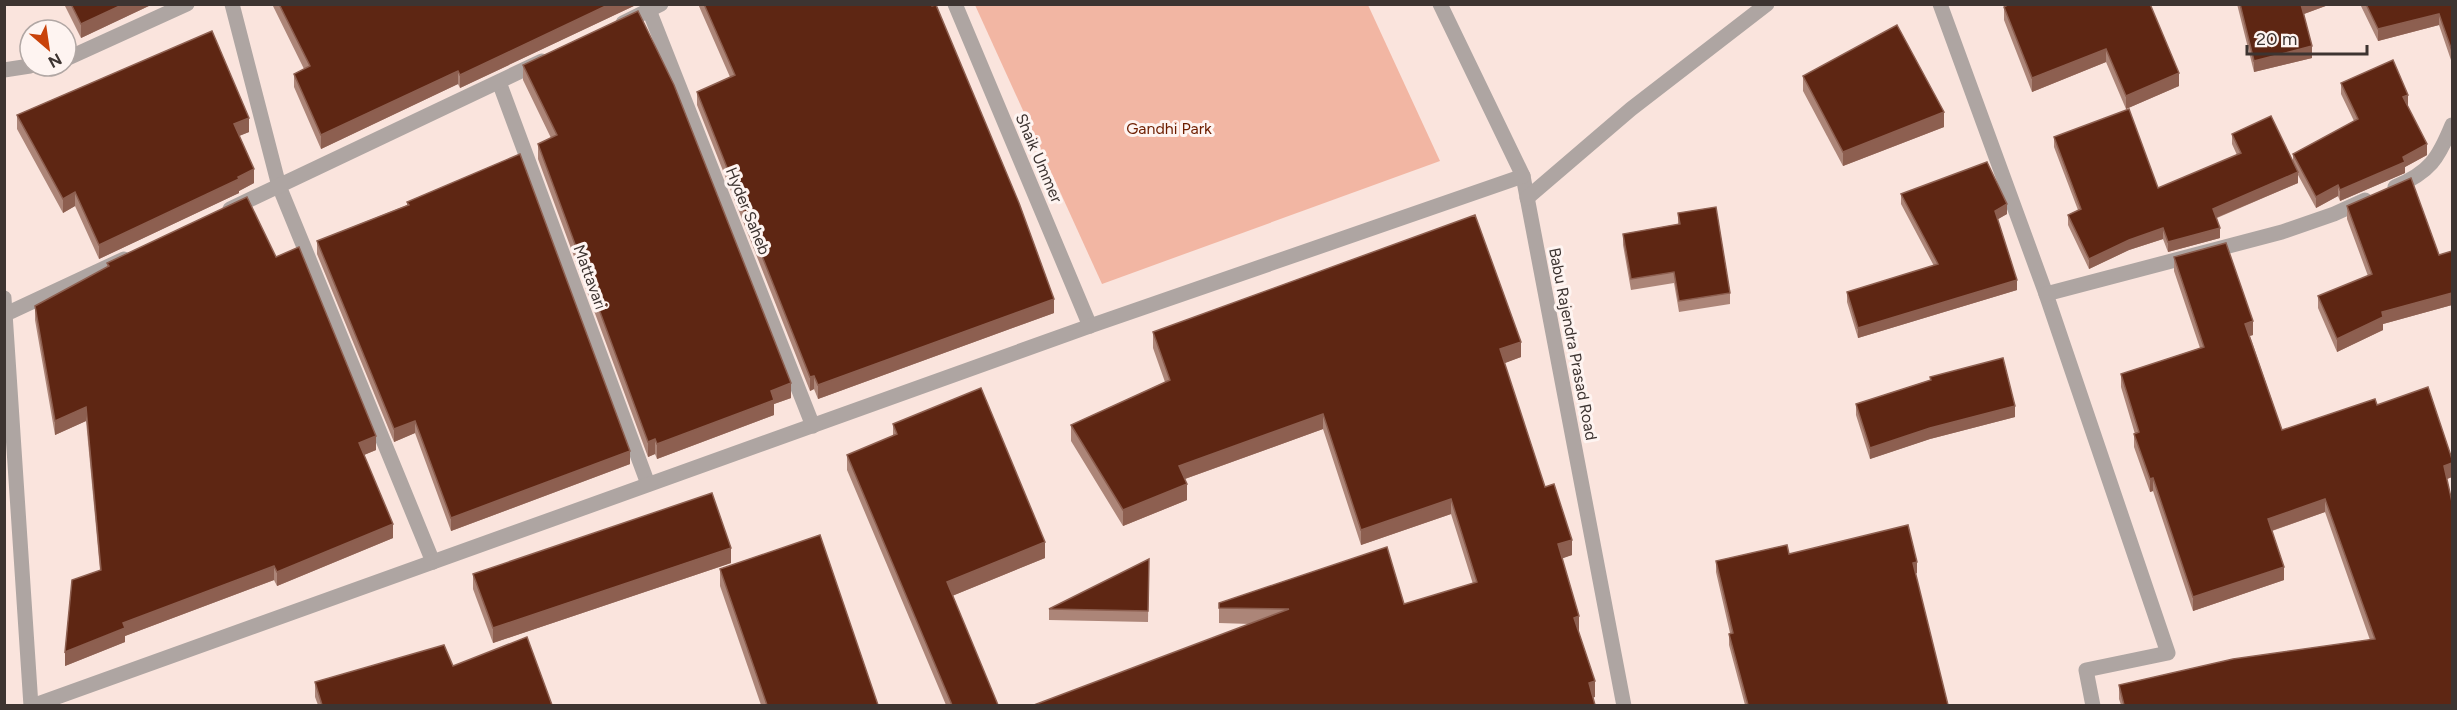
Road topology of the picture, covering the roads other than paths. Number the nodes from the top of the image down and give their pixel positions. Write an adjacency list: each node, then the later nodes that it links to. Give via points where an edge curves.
1 (187, 4): 9 (street)
2 (232, 4): 14 (street)
3 (955, 4): 21 (street, Shaik Ummer)
4 (1440, 4): 13 (street, Babu Rajendra Prasad Road)
5 (1767, 4): 15 (street, via 1631,109)
6 (1940, 4): 18 (street)
7 (655, 7): 8 (street); 22 (street, Hyder Saheb)
8 (606, 31)
9 (78, 54)
10 (552, 56): 11 (street)
11 (499, 82): 14 (street); 23 (street, Mattavari)
12 (2452, 125): 18 (street, via 2439,156 2419,177 2334,214 2282,232)
13 (1523, 176): 15 (street, Babu Rajendra Prasad Road); 21 (street)
14 (279, 186): 16 (street); 25 (street)
15 (1527, 198): 27 (street, Babu Rajendra Prasad Road)
16 (216, 216)
17 (142, 250): 20 (street)
18 (2046, 294): 28 (street, via 2168,653 2086,670)
19 (4, 298): 20 (street)
20 (6, 314): 24 (street)
21 (1090, 326): 22 (street)
22 (813, 426): 23 (street)
23 (648, 484): 25 (street)
24 (12, 528): 26 (street)
25 (434, 562): 26 (street)
26 (31, 705)
27 (1624, 705)
28 (2093, 705)

